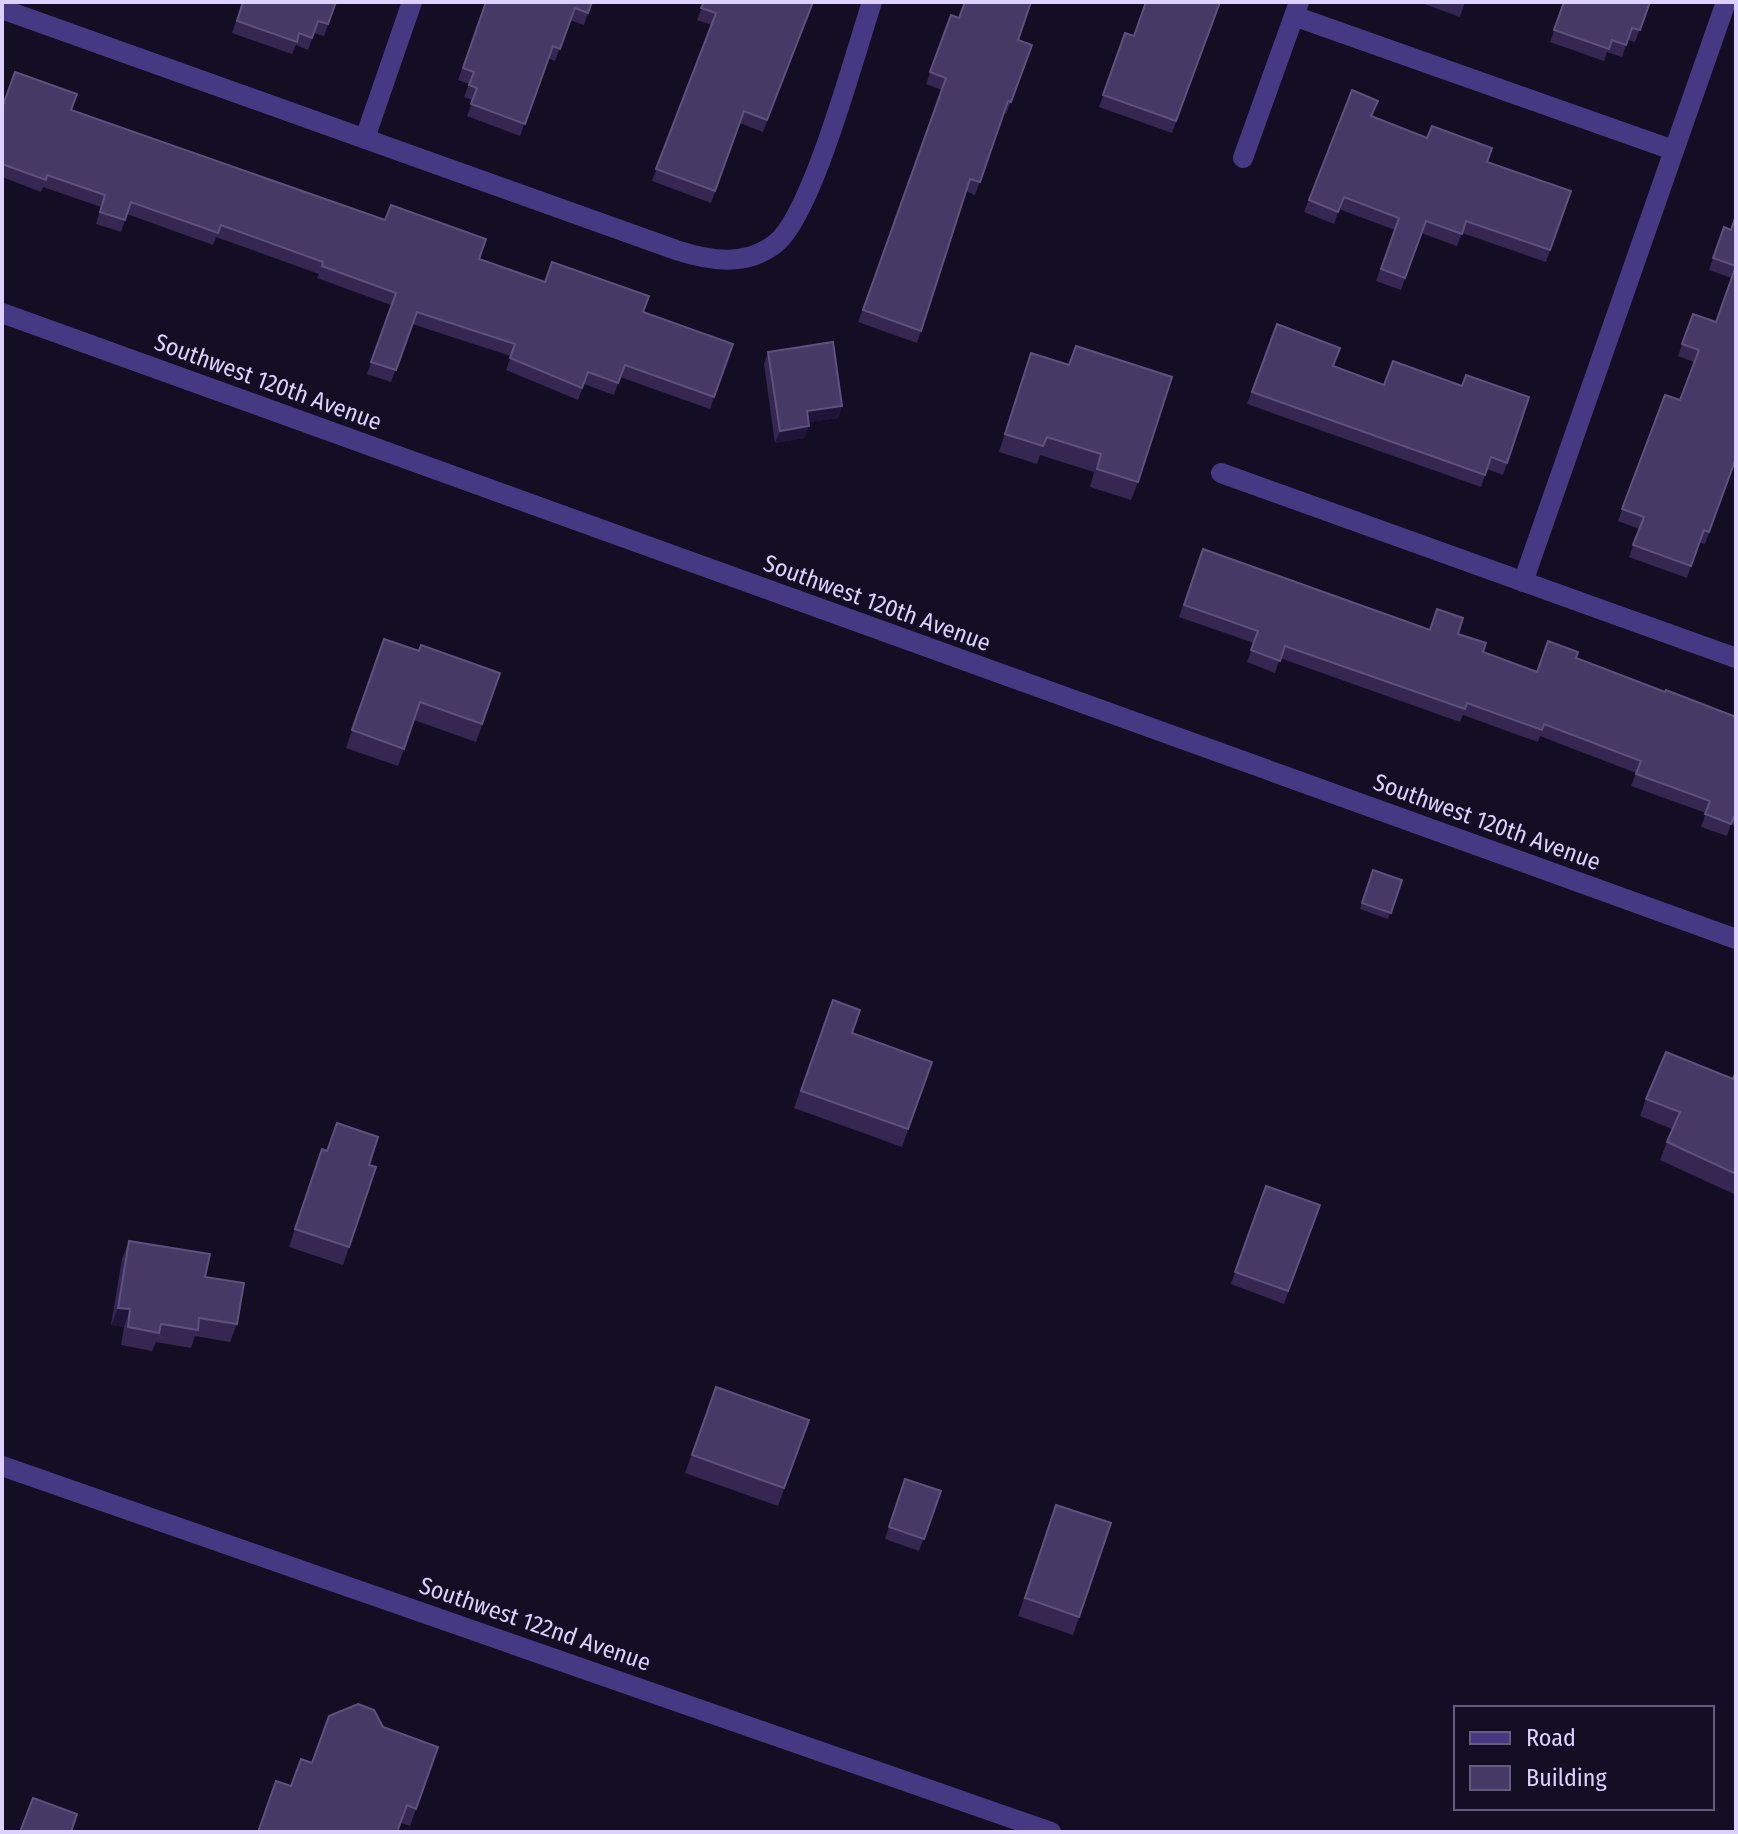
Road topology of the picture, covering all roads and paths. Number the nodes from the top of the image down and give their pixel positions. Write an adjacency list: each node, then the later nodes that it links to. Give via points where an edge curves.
1 (412, 2): 6 (street)
2 (872, 2): 6 (street, via 802,209 776,244 744,259 685,253)
3 (1726, 2): 7 (street)
4 (2, 9): 6 (street)
5 (1296, 9): 7 (street); 8 (street)
6 (365, 138)
7 (1673, 150): 11 (street)
8 (1243, 158)
9 (2, 313): 13 (street, Southwest 120th Avenue)
10 (1221, 473): 11 (street)
11 (1523, 582): 12 (street)
12 (1736, 658)
13 (1736, 939)
14 (2, 1466): 15 (street, Southwest 122nd Avenue)
15 (1051, 1832)

